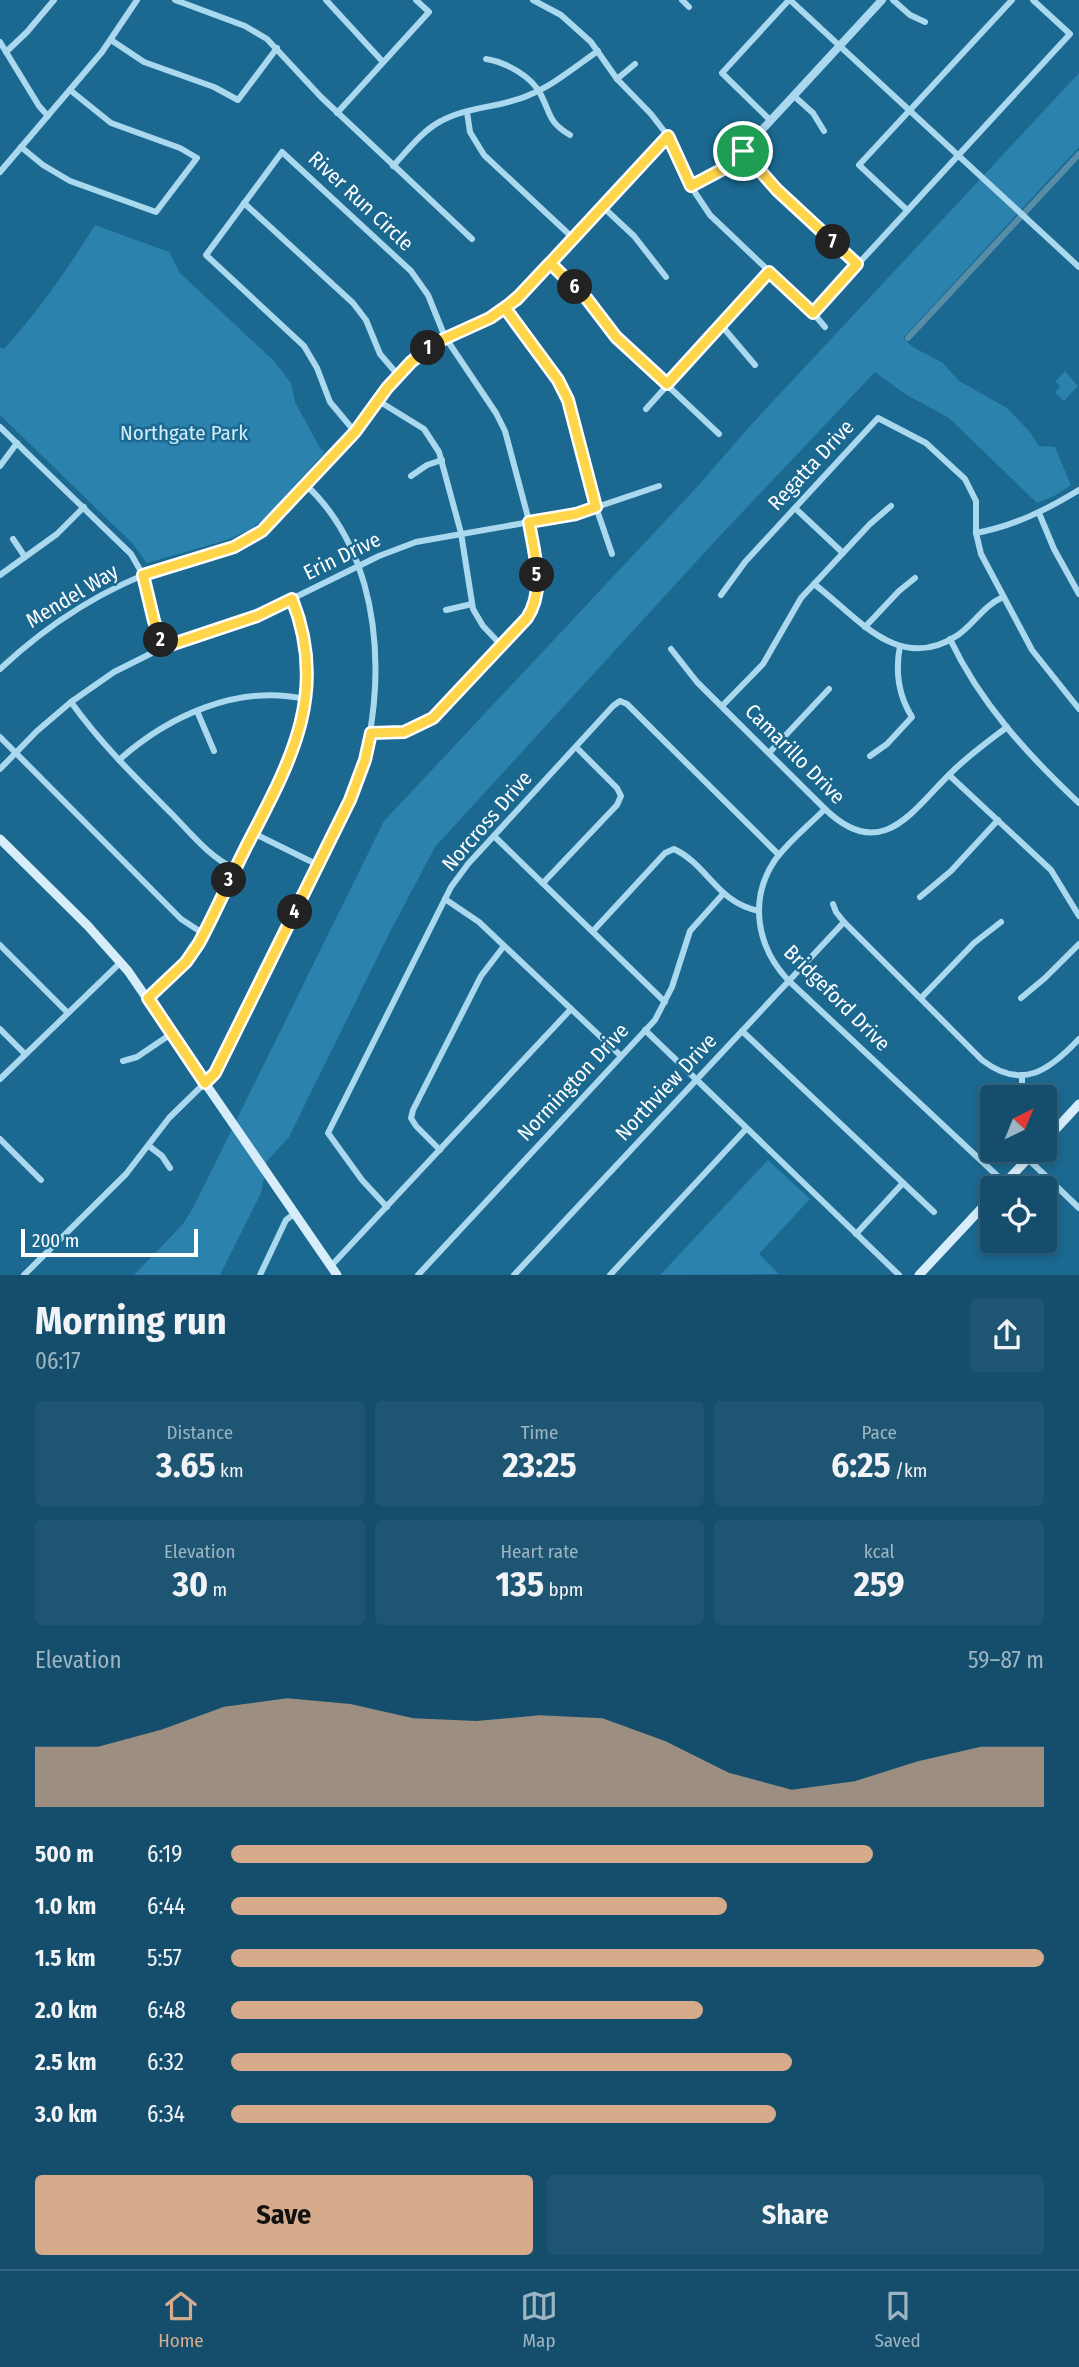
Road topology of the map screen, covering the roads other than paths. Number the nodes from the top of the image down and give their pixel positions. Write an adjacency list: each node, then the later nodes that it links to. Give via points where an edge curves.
1 (54, 0): 20 (street)
2 (137, 0): 15 (street)
3 (175, 0): 18 (street, via 245,26)
4 (326, 0): 22 (street)
5 (416, 0): 22 (street, via 429,12)
6 (682, 0): 13 (street)
7 (789, 0): 17 (street); 32 (street, via 722,73)
8 (882, 0): 17 (street)
9 (893, 0): 14 (street)
10 (1012, 0): 28 (street)
11 (1033, 0): 38 (street, via 1070,34)
12 (537, 1): 19 (street, via 573,24)
13 (689, 7)
14 (925, 22)
15 (111, 40): 18 (street, via 144,62 238,100); 25 (street)
16 (0, 43): 20 (street)
17 (839, 47): 27 (street); 28 (street)
18 (277, 48): 30 (street)
19 (598, 51): 24 (street); 26 (street)
20 (6, 52): 31 (street)
21 (486, 59): 26 (street, via 517,71)
22 (383, 62): 30 (street)
23 (635, 64): 24 (street)
24 (617, 79): 35 (street)
25 (70, 90): 31 (street); 36 (street, via 111,123 197,158 156,212 70,181)
26 (538, 91): 29 (street); 34 (street, via 554,122)
27 (794, 96): 32 (street); 33 (street)
28 (910, 110): 38 (street); 44 (street, via 859,165)
29 (467, 112): 39 (street, via 434,125); 45 (street, via 470,132 484,155)
30 (337, 113): 39 (street)
31 (48, 116): 36 (street)
32 (771, 121): 37 (street)
33 (824, 131)
34 (570, 135)
35 (668, 136): 41 (street); 43 (street, Mendel Way)
36 (21, 147): 40 (street)
37 (743, 151): 41 (street, via 723,169); 48 (street, via 777,190)
38 (957, 154): 44 (street); 49 (street)
39 (393, 166): 46 (street)
40 (0, 172)
41 (691, 186): 50 (street, via 710,215)
42 (244, 203): 56 (street, River Run Circle, via 282,152 418,279); 58 (street, via 353,303 366,320 380,354); 63 (street, River Run Circle, via 206,255 304,346 330,402)
43 (603, 206): 45 (street, Mendel Way); 51 (street)
44 (907, 210): 48 (street)
45 (573, 238): 47 (street, Mendel Way)
46 (472, 239)
47 (550, 263): 52 (street, Mendel Way); 59 (street, via 587,299 616,337)
48 (857, 264): 53 (street)
49 (1079, 267)
50 (769, 272): 53 (street); 54 (street)
51 (666, 277)
52 (505, 308): 56 (street, Mendel Way); 74 (street, via 568,400)
53 (813, 313): 55 (street)
54 (721, 325): 57 (street); 59 (street)
55 (825, 327)
56 (445, 337): 58 (street, Mendel Way); 77 (street, via 501,422)
57 (755, 365)
58 (398, 375): 60 (street, Mendel Way)
59 (667, 384): 61 (street); 64 (street)
60 (377, 400): 63 (street, Mendel Way); 66 (street, via 424,429)
61 (646, 409)
62 (0, 426): 65 (street)
63 (355, 432): 69 (street, Mendel Way)
64 (719, 434)
65 (17, 443): 67 (street); 73 (street)
66 (442, 460): 68 (street); 78 (street)
67 (0, 466)
68 (411, 476)
69 (306, 485): 84 (street, via 323,501); 86 (street, Mendel Way, via 270,524 244,543)
70 (659, 486): 74 (street, Erin Drive)
71 (1079, 490): 76 (street)
72 (891, 506): 81 (street)
73 (84, 507): 83 (street); 86 (street, via 125,547)
74 (596, 507): 77 (street, Erin Drive); 82 (street)
75 (794, 508): 79 (street, Regatta Drive, via 878,418 926,443 965,478 976,501); 81 (street); 90 (street, Regatta Drive)
76 (1039, 513): 79 (street); 89 (street)
77 (529, 522): 78 (street, Erin Drive); 97 (street, via 538,593 527,618)
78 (461, 533): 84 (street, Erin Drive, via 416,542); 93 (street)
79 (976, 533): 91 (street, Regatta Drive, via 981,554)
80 (13, 539): 83 (street)
81 (843, 553): 88 (street)
82 (612, 554)
83 (25, 557): 85 (street)
84 (357, 567): 92 (street, Erin Drive); 109 (street, via 371,612 376,654)
85 (0, 575)
86 (143, 575): 99 (street); 101 (street, Mendel Way, via 60,620)
87 (915, 578): 95 (street)
88 (814, 584): 95 (street); 105 (street, via 794,608 763,664)
89 (1079, 594)
90 (721, 595)
91 (1003, 597): 96 (street); 106 (street, Regatta Drive, via 1032,650)
92 (292, 599): 99 (street, Erin Drive, via 257,616); 103 (street, via 306,651)
93 (472, 604): 94 (street); 97 (street, via 482,626)
94 (446, 610)
95 (865, 627): 98 (street)
96 (950, 639): 98 (street, via 930,647); 108 (street, via 970,678)
97 (502, 646): 109 (street, via 433,718 404,732)
98 (900, 646): 115 (street, via 899,685 912,717)
99 (164, 647): 104 (street, Erin Drive, via 114,672)
100 (671, 649): 105 (street, Camarillo Drive)
101 (0, 669)
102 (830, 689): 114 (street)
103 (305, 698): 107 (street, via 255,695); 122 (street, via 292,756)
104 (71, 702): 113 (street, Erin Drive); 116 (street)
105 (722, 706): 114 (street, Camarillo Drive)
106 (1079, 709)
107 (197, 711): 112 (street); 116 (street, via 155,732)
108 (1007, 727): 118 (street, Camarillo Drive); 119 (street, via 1037,764)
109 (371, 733): 126 (street, via 358,780)
110 (0, 737): 113 (street)
111 (576, 747): 123 (street, Norcross Drive); 125 (street, Norcross Drive, via 614,706 620,701 627,704); 128 (street, via 621,796)
112 (214, 751)
113 (16, 753): 117 (street, Erin Drive); 140 (street, via 181,919)
114 (769, 753): 120 (street, Camarillo Drive)
115 (870, 756)
116 (119, 760): 127 (street, via 212,854)
117 (0, 769)
118 (949, 775): 120 (street, Camarillo Drive, via 910,817 886,831 849,828); 121 (street)
119 (1079, 803)
120 (825, 808): 125 (street, Bridgeford Drive)
121 (998, 820): 130 (street, via 951,872); 134 (street, via 1051,870)
122 (254, 832): 126 (street); 127 (street)
123 (494, 836): 128 (street); 131 (street, Norcross Drive, via 468,863)
124 (0, 839): 144 (main road)
125 (779, 855): 135 (street, Bridgeford Drive, via 764,883)
126 (318, 866): 163 (street, via 215,1073)
127 (235, 869): 140 (street)
128 (543, 883): 139 (street)
129 (723, 894): 135 (street); 139 (street, via 674,849 665,853); 149 (street, Normington Drive, via 691,931)
130 (920, 898)
131 (445, 899): 143 (street, via 467,912); 178 (street, Norcross Drive, via 328,1133)
132 (1079, 900): 134 (street)
133 (833, 904): 137 (street)
134 (1072, 904): 136 (street)
135 (759, 911): 145 (street, Bridgeford Drive, via 766,949)
136 (1079, 916)
137 (844, 922): 145 (street, Northview Drive); 147 (street)
138 (1001, 922): 147 (street)
139 (593, 931): 149 (street)
140 (204, 934): 146 (street, via 186,962)
141 (1079, 944): 148 (street)
142 (0, 945): 151 (street)
143 (504, 946): 150 (street); 170 (street, via 481,976 413,1110 416,1126)
144 (121, 962): 146 (main road); 151 (street)
145 (789, 981): 154 (street, Northview Drive); 174 (street, Bridgeford Drive)
146 (148, 998): 155 (main road)
147 (921, 998): 160 (street, via 990,1066)
148 (1021, 998)
149 (665, 1002): 153 (street, Normington Drive)
150 (571, 1009): 158 (street); 170 (street)
151 (67, 1012): 157 (street)
152 (0, 1029): 157 (street)
153 (645, 1030): 158 (street, Normington Drive); 162 (street)
154 (742, 1031): 162 (street, Northview Drive); 177 (street)
155 (171, 1034): 159 (street, via 145,1053); 163 (main road)
156 (1079, 1039): 160 (street, via 1051,1066)
157 (25, 1054): 161 (street)
158 (621, 1056): 188 (street, Normington Drive)
159 (123, 1061)
160 (1022, 1075): 164 (street)
161 (0, 1079)
162 (696, 1081): 167 (street); 189 (street, Northview Drive)
163 (205, 1083): 169 (street, via 169,1118); 182 (main road)
164 (1022, 1085)
165 (1079, 1104): 166 (main road)
166 (1057, 1128)
167 (746, 1129): 183 (street); 190 (street)
168 (0, 1139): 176 (street)
169 (149, 1146): 173 (street); 185 (street)
170 (440, 1150): 178 (street)
171 (1025, 1162): 175 (main road)
172 (1031, 1162): 179 (street)
173 (170, 1168)
174 (993, 1176)
175 (1012, 1176)
176 (41, 1180)
177 (903, 1183): 181 (street); 183 (street)
178 (387, 1207): 184 (street)
179 (1079, 1208)
180 (980, 1210): 192 (main road)
181 (934, 1212)
182 (294, 1214): 184 (main road); 186 (street, via 286,1220)
183 (856, 1234): 191 (street)
184 (331, 1266): 187 (main road)
185 (24, 1275)
186 (260, 1275)
187 (337, 1275)
188 (418, 1275)
189 (514, 1275)
190 (610, 1275)
191 (899, 1275)
192 (919, 1275)

